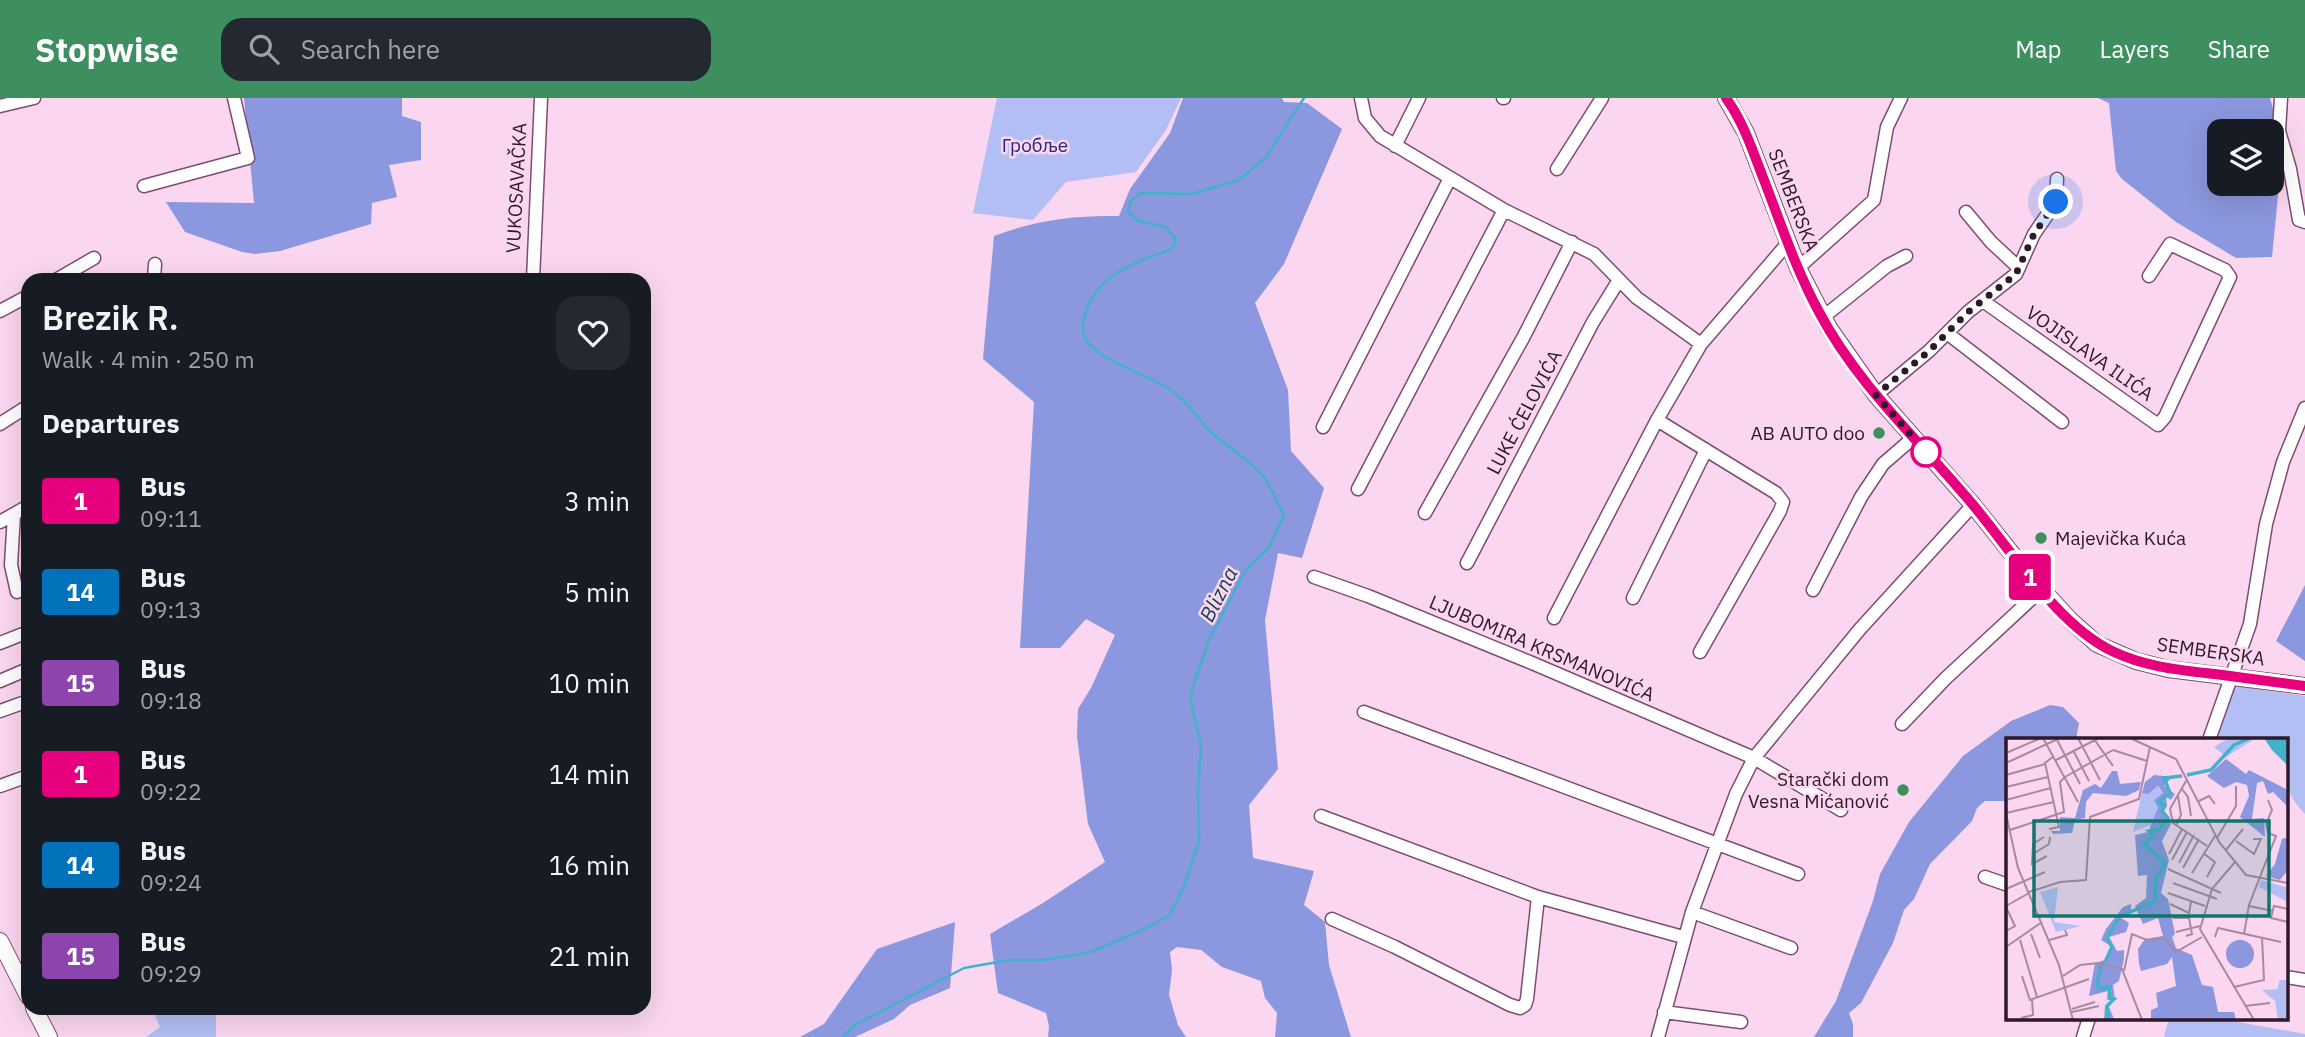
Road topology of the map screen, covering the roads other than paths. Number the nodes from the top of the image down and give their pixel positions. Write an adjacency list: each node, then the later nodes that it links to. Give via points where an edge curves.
1 (34, 98): 10 (street)
2 (234, 98): 15 (street, via 247,158)
3 (541, 98): 28 (street, VUKOSAVAČKA)
4 (1361, 98): 11 (street, via 1368,124)
5 (1419, 98): 11 (street)
6 (1602, 98): 12 (street)
7 (1726, 98): 20 (main road, SEMBERSKA, via 1746,133)
8 (1900, 98): 24 (street, via 1887,127 1874,200)
9 (2281, 98): 18 (street, via 2279,131 2299,220)
10 (0, 106)
11 (1395, 146): 13 (street)
12 (1557, 169)
13 (1450, 178): 16 (street); 43 (street)
14 (2057, 179): 25 (street, via 2056,202 2034,234)
15 (144, 186)
16 (1503, 210): 19 (street); 46 (street)
17 (1966, 212): 25 (street)
18 (2305, 222)
19 (1572, 242): 30 (street, via 1594,254); 49 (street, LUKE ĆELOVIĆA)
20 (1788, 243): 24 (main road, SEMBERSKA); 36 (street)
21 (1906, 256): 34 (street)
22 (94, 258): 26 (street)
23 (155, 264): 27 (street)
24 (1798, 268): 34 (main road, SEMBERSKA)
25 (2019, 268): 32 (street)
26 (68, 273)
27 (154, 273)
28 (533, 273)
29 (2149, 276): 32 (street, VOJISLAVA ILIĆA, via 2170,244 2225,270 2230,277 2158,425)
30 (1619, 280): 36 (street); 52 (street, LUKE ĆELOVIĆA)
31 (21, 300): 33 (street)
32 (1983, 301): 35 (street)
33 (0, 310)
34 (1822, 318): 37 (main road, SEMBERSKA)
35 (1947, 333): 37 (street); 41 (street)
36 (1701, 344): 40 (street)
37 (1876, 395): 44 (main road, SEMBERSKA)
38 (2305, 408): 63 (street, via 2269,511 2250,624)
39 (21, 410): 42 (street)
40 (1657, 420): 45 (street); 58 (street)
41 (2062, 422)
42 (0, 424)
43 (1323, 427)
44 (1913, 438): 47 (main road, SEMBERSKA); 55 (street, via 1883,464 1861,497)
45 (1706, 450): 57 (street); 61 (street, via 1776,493 1783,502)
46 (1358, 489)
47 (1973, 505): 54 (main road, SEMBERSKA); 71 (street, via 1860,629)
48 (21, 510): 50 (street)
49 (1425, 513)
50 (14, 514): 51 (street); 56 (street, via 11,565)
51 (0, 522)
52 (1467, 564)
53 (1314, 577): 71 (street, LJUBOMIRA KRSMANOVIĆA)
54 (2042, 589): 63 (main road, SEMBERSKA, via 2082,632 2116,653 2168,669); 69 (street)
55 (1812, 590)
56 (17, 592)
57 (1633, 598)
58 (1554, 618)
59 (21, 635): 60 (street)
60 (0, 643)
61 (1700, 652)
62 (21, 672): 64 (street)
63 (2230, 676): 65 (main road, SEMBERSKA); 70 (street)
64 (0, 681)
65 (2305, 685)
66 (21, 704): 67 (street)
67 (0, 711)
68 (1364, 712): 76 (street)
69 (1902, 724)
70 (2210, 738)
71 (1754, 758): 74 (street, LJUBOMIRA KRSMANOVIĆA); 76 (street)
72 (21, 778): 73 (street)
73 (0, 786)
74 (1841, 810)
75 (1321, 816): 80 (street)
76 (1719, 843): 77 (street); 81 (street)
77 (1798, 874)
78 (1985, 877): 79 (street)
79 (2006, 885)
80 (1538, 897): 82 (street, via 1527,999 1520,1008); 83 (street)
81 (1692, 912): 83 (street); 85 (street)
82 (1332, 919)
83 (1683, 937): 87 (street)
84 (0, 941): 86 (main road)
85 (1791, 948)
86 (21, 982)
87 (1664, 1012): 90 (street); 92 (street)
88 (38, 1015): 91 (main road)
89 (2088, 1020): 93 (street)
90 (1741, 1022)
91 (49, 1037)
92 (1658, 1037)
93 (2083, 1037)

